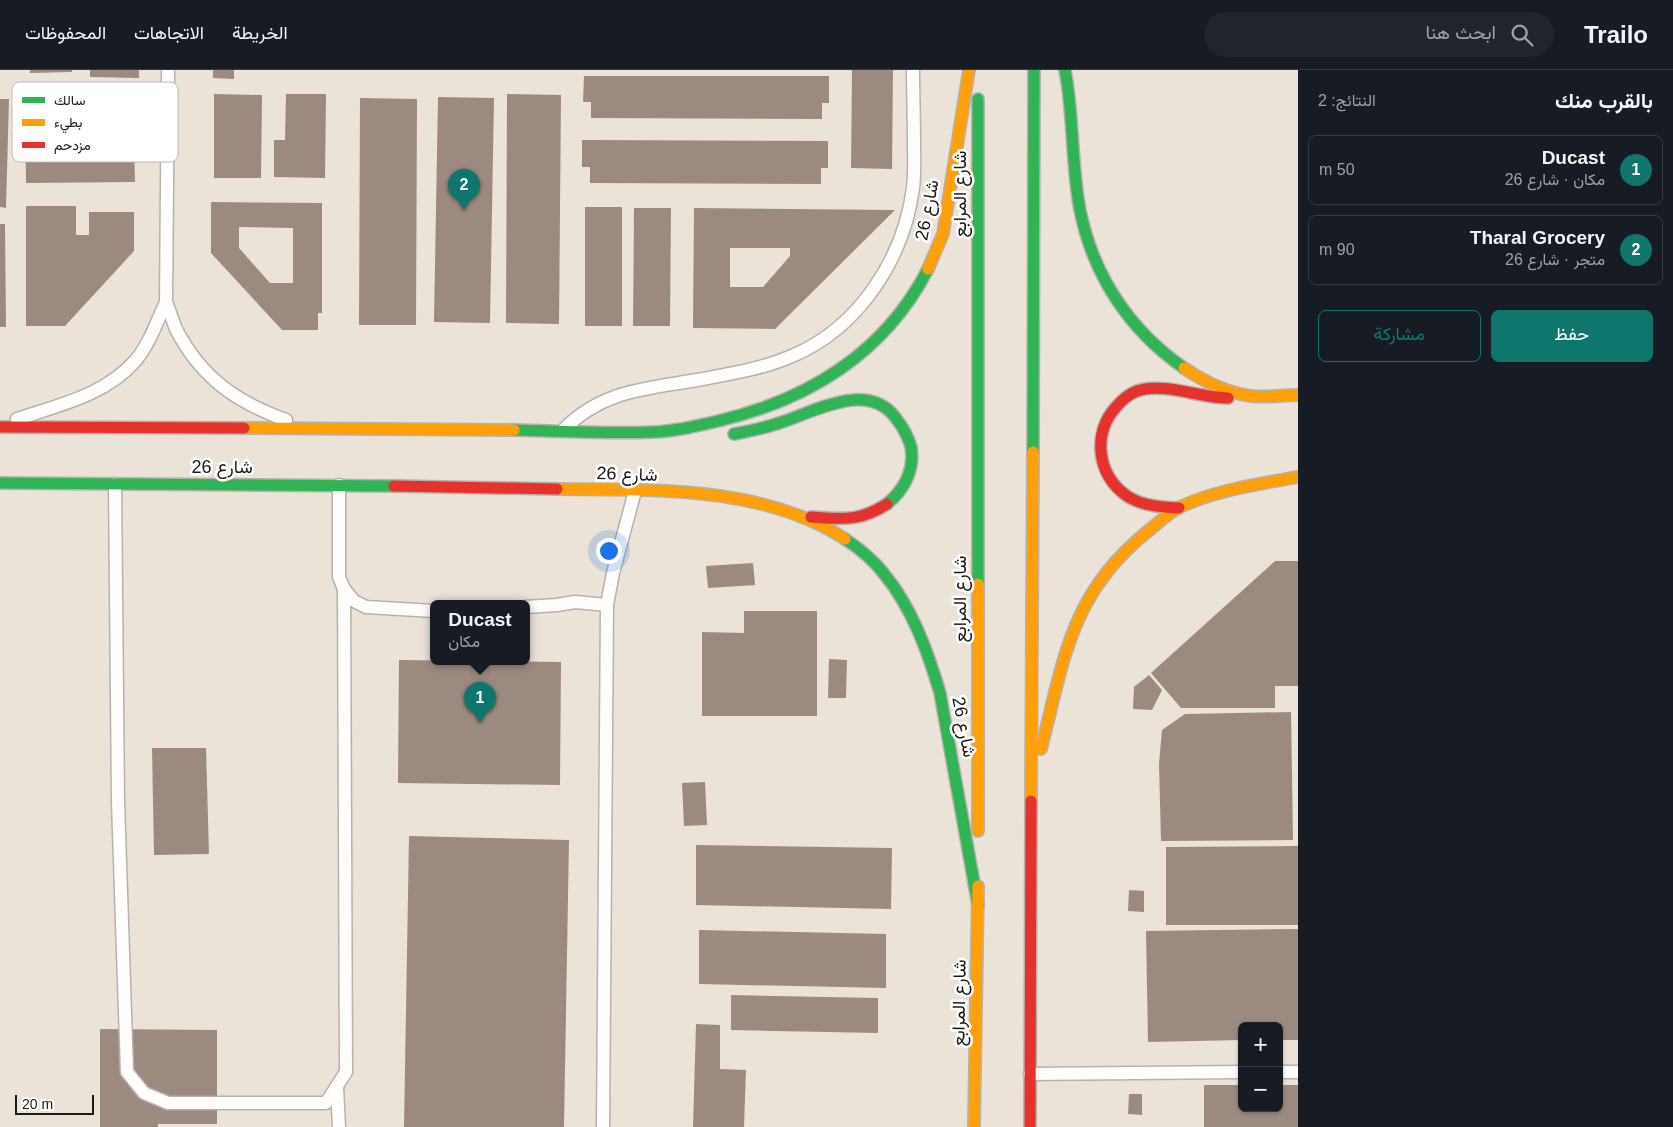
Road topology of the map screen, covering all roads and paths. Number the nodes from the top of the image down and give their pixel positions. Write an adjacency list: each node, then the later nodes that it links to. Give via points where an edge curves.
1 (913, 70): 12 (lane, via 914,187 908,217 884,274 845,321 821,340 766,366 616,396 587,409)
2 (969, 70): 13 (main road, شارع 26, via 937,253 903,310 882,335 858,357 803,393 719,421)
3 (978, 70): 28 (main road, شارع المرابع)
4 (1034, 70): 27 (main road)
5 (1065, 70): 9 (main road, via 1074,126 1080,210 1090,246 1105,281 1125,313 1168,357 1208,381)
6 (167, 162): 7 (lane)
7 (166, 302): 10 (lane, via 149,339 136,360 122,374 86,396); 11 (lane, via 176,330 192,355 235,397 261,411)
8 (1298, 395): 9 (main road)
9 (1252, 396): 21 (main road, via 1219,399 1168,390 1140,390 1112,409 1104,424 1100,457 1116,488 1129,498)
10 (0, 426): 11 (main road, شارع 26)
11 (321, 428): 12 (main road, شارع 26)
12 (562, 431): 13 (main road, شارع 26)
13 (655, 432): 15 (main road)
14 (722, 435): 22 (main road, via 772,426 846,401 866,400 879,404 900,421 907,433 912,461 905,487 892,502 856,519)
15 (705, 436)
16 (1298, 477): 21 (main road, via 1252,485)
17 (0, 483): 18 (main road, شارع 26)
18 (115, 484): 19 (main road, شارع 26); 33 (lane, via 118,802 127,1072 144,1093 168,1103 326,1103)
19 (339, 485): 20 (main road, شارع 26); 23 (lane, via 339,577)
20 (635, 490): 22 (main road, شارع 26, via 742,498); 24 (lane)
21 (1179, 508): 27 (main road, via 1132,544 1096,585 1082,609 1071,634)
22 (804, 517): 28 (main road, شارع 26, via 854,546 883,572 917,629 940,693)
23 (344, 590): 26 (lane, via 354,601 366,607); 33 (lane, via 346,1072)
24 (607, 605): 25 (lane, via 575,602); 35 (lane)
25 (530, 607)
26 (430, 610)
27 (1031, 792): 32 (main road)
28 (978, 905): 36 (main road, شارع المرابع)
29 (1238, 1072): 32 (lane)
30 (1283, 1072): 31 (lane)
31 (1298, 1072)
32 (1030, 1074): 37 (main road)
33 (337, 1087): 34 (lane)
34 (339, 1127)
35 (603, 1127)
36 (974, 1127)
37 (1030, 1127)

